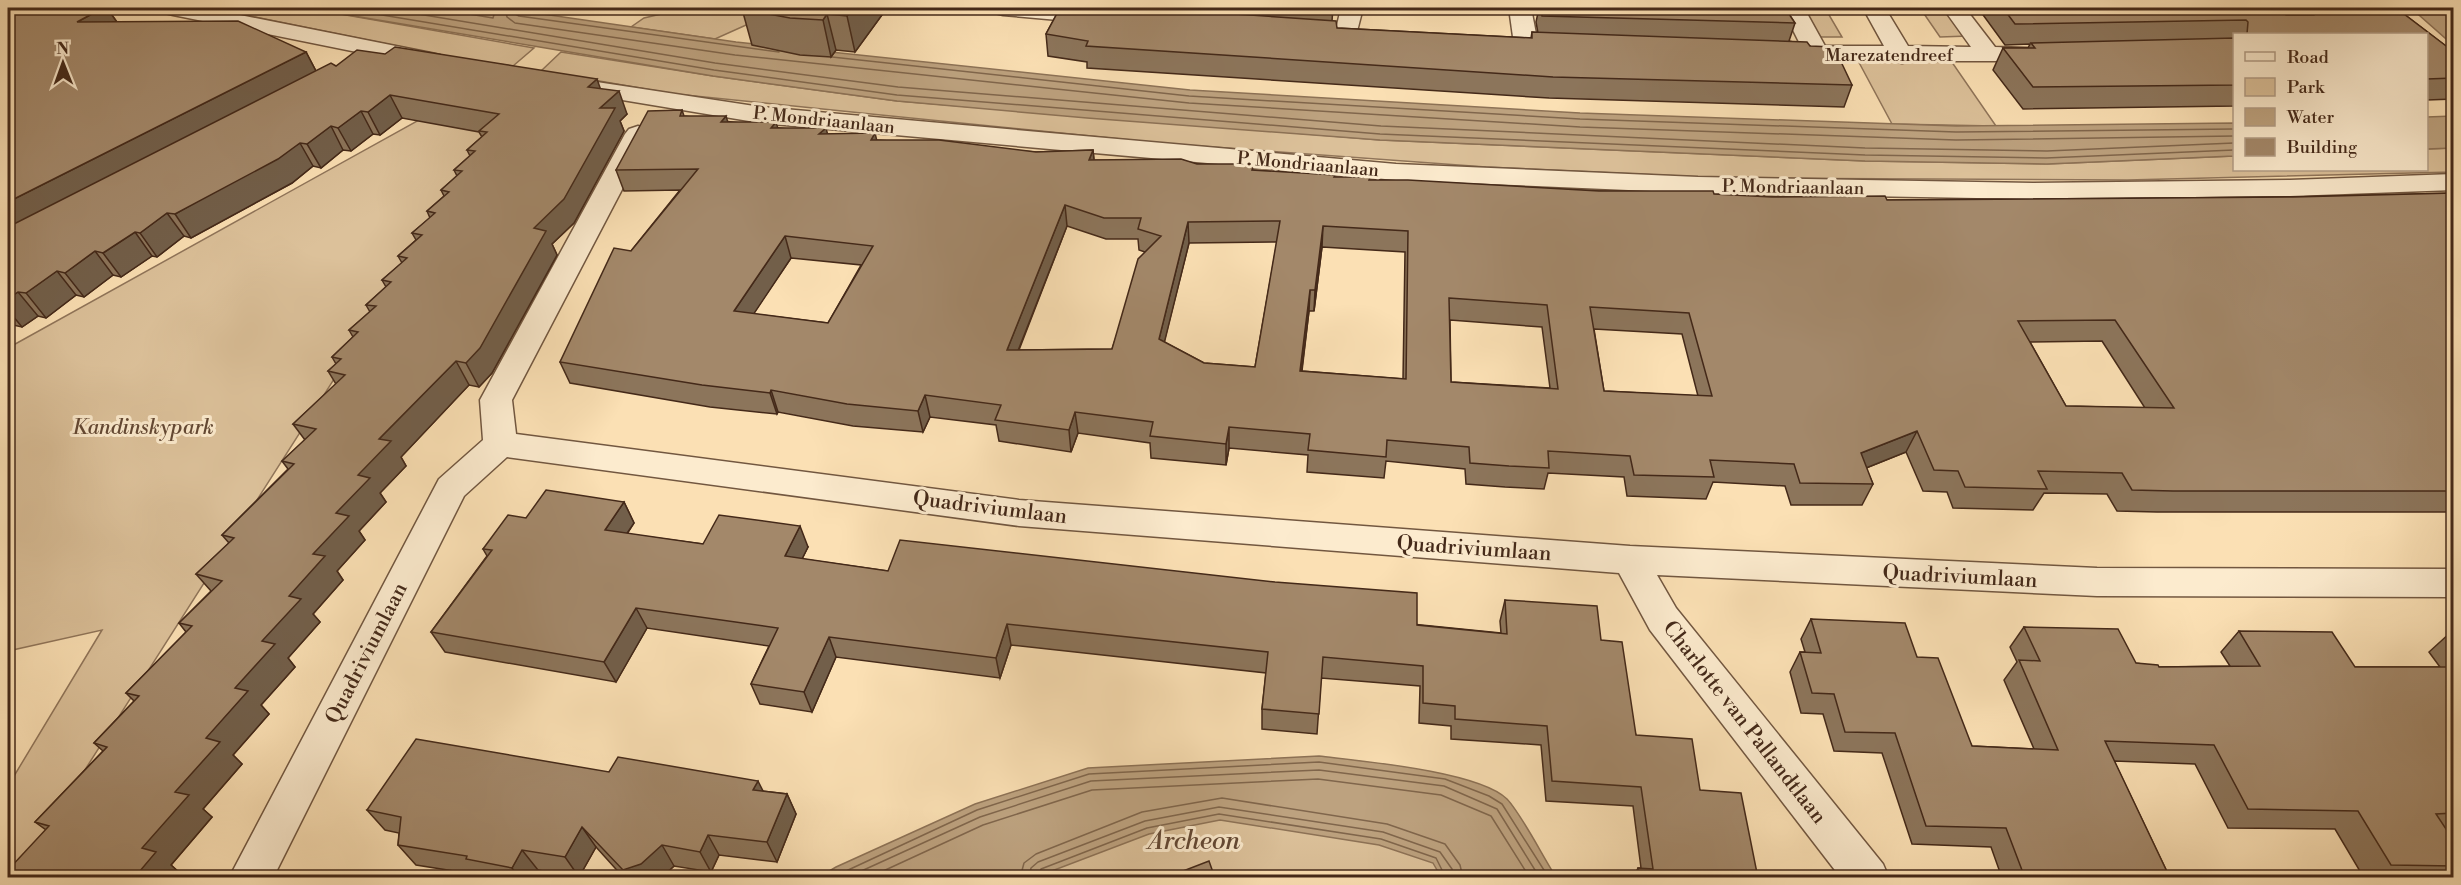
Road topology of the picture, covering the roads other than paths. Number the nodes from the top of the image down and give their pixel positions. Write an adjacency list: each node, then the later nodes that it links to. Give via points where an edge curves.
1 (173, 8): 12 (street)
2 (1003, 8): 8 (street)
3 (1352, 8): 10 (street)
4 (1520, 8): 11 (street, via 1514,44)
5 (1793, 8): 14 (street)
6 (1874, 8): 17 (street)
7 (1954, 8): 16 (street)
8 (1041, 9): 9 (street)
9 (1121, 18)
10 (1347, 34)
11 (1554, 45)
12 (372, 49): 18 (street); 19 (street)
13 (1774, 53): 14 (street, Marezatendreef)
14 (1817, 54): 17 (street, Marezatendreef)
15 (2070, 54): 16 (street, Marezatendreef)
16 (1989, 55): 17 (street, Marezatendreef)
17 (1902, 56)
18 (460, 66)
19 (354, 68)
20 (548, 82): 21 (street, P. Mondriaanlaan)
21 (662, 100): 22 (street, P. Mondriaanlaan, via 760,115 1407,172 1698,185 2033,191); 23 (street, via 648,116 496,400)
22 (2454, 182)
23 (500, 444): 24 (street, Quadriviumlaan, via 1019,513); 26 (street, Quadriviumlaan, via 451,488)
24 (1630, 560): 25 (street, Quadriviumlaan, via 2097,582); 27 (street, Charlotte van Pallandtlaan, via 1663,619)
25 (2454, 583)
26 (250, 878)
27 (1868, 878)

